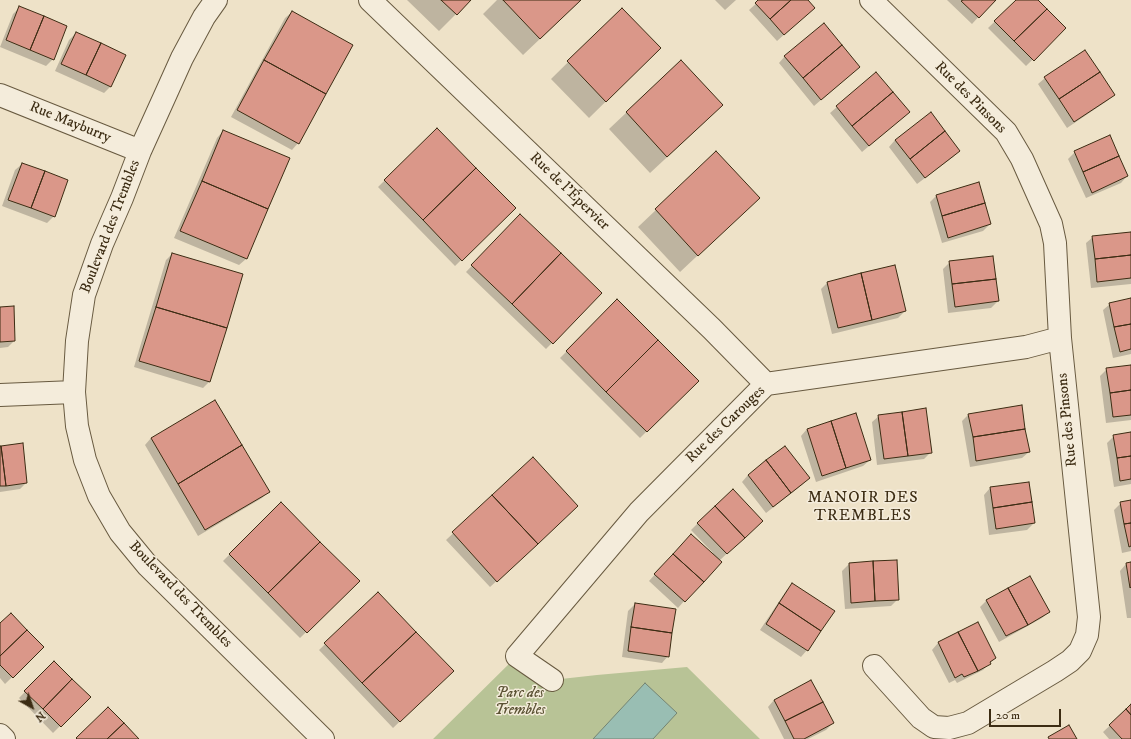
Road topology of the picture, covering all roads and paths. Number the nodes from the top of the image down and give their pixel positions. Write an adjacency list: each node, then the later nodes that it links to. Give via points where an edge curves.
1 (216, 0): 5 (street, Boulevard des Trembles, via 182,58)
2 (370, 0): 7 (street, Rue de l'Épervier)
3 (871, 0): 6 (street, Rue des Pinsons, via 1006,132 1022,159 1051,224 1055,243)
4 (0, 95): 5 (street, Rue Mayburry)
5 (140, 151): 8 (street, Boulevard des Trembles, via 84,295 77,341)
6 (1060, 338): 7 (street, Rue des Carouges, via 1026,346); 10 (street, Rue des Pinsons, via 1089,617 1087,635 1080,651 1055,671 968,723 949,728 934,727 921,718)
7 (766, 384): 11 (street, Rue des Carouges, via 639,512 517,656)
8 (74, 392): 9 (street); 14 (street, Boulevard des Trembles, via 77,426 85,460 99,496 120,532 148,566)
9 (0, 395)
10 (874, 666)
11 (552, 680)
12 (0, 735): 13 (street)
13 (4, 739)
14 (323, 739)

